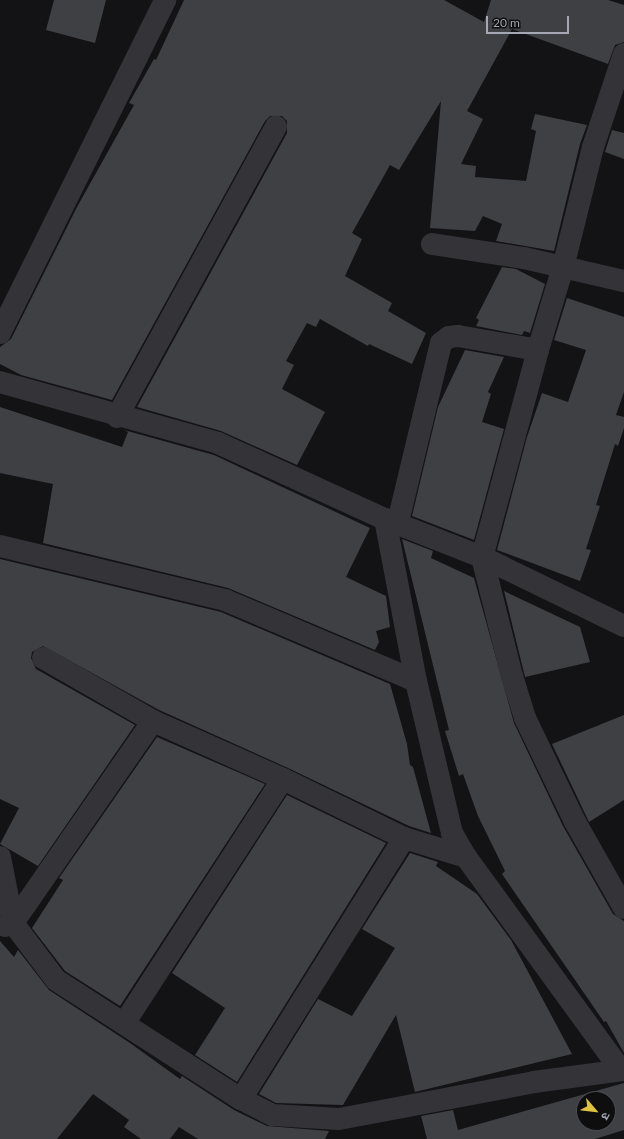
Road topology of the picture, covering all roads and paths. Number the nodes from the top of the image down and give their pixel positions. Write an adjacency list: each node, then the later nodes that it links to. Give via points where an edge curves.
1 (165, 0): 7 (street)
2 (624, 54): 5 (street, via 593,147)
3 (276, 127): 10 (street)
4 (432, 244): 5 (street, via 485,250)
5 (563, 267): 6 (street); 8 (street)
6 (624, 281)
7 (0, 333)
8 (538, 350): 11 (street, via 458,336 448,337 442,343); 13 (street)
9 (0, 382): 10 (street)
10 (117, 416): 11 (street, via 218,443)
11 (391, 521): 13 (street); 16 (street)
12 (0, 546): 16 (street, via 225,600)
13 (482, 557): 14 (street); 22 (street, via 512,676 526,718 574,820)
14 (624, 626)
15 (43, 658): 17 (street)
16 (416, 681): 21 (street, via 452,833)
17 (153, 721): 18 (street); 23 (street)
18 (283, 779): 19 (street); 24 (street)
19 (404, 838): 21 (street); 26 (street)
20 (0, 857): 23 (street)
21 (466, 857): 25 (street)
22 (624, 908)
23 (7, 926): 24 (street, via 56,980)
24 (125, 1022): 26 (street)
25 (623, 1070): 26 (street, via 534,1082 339,1119 273,1115)
26 (241, 1099)

